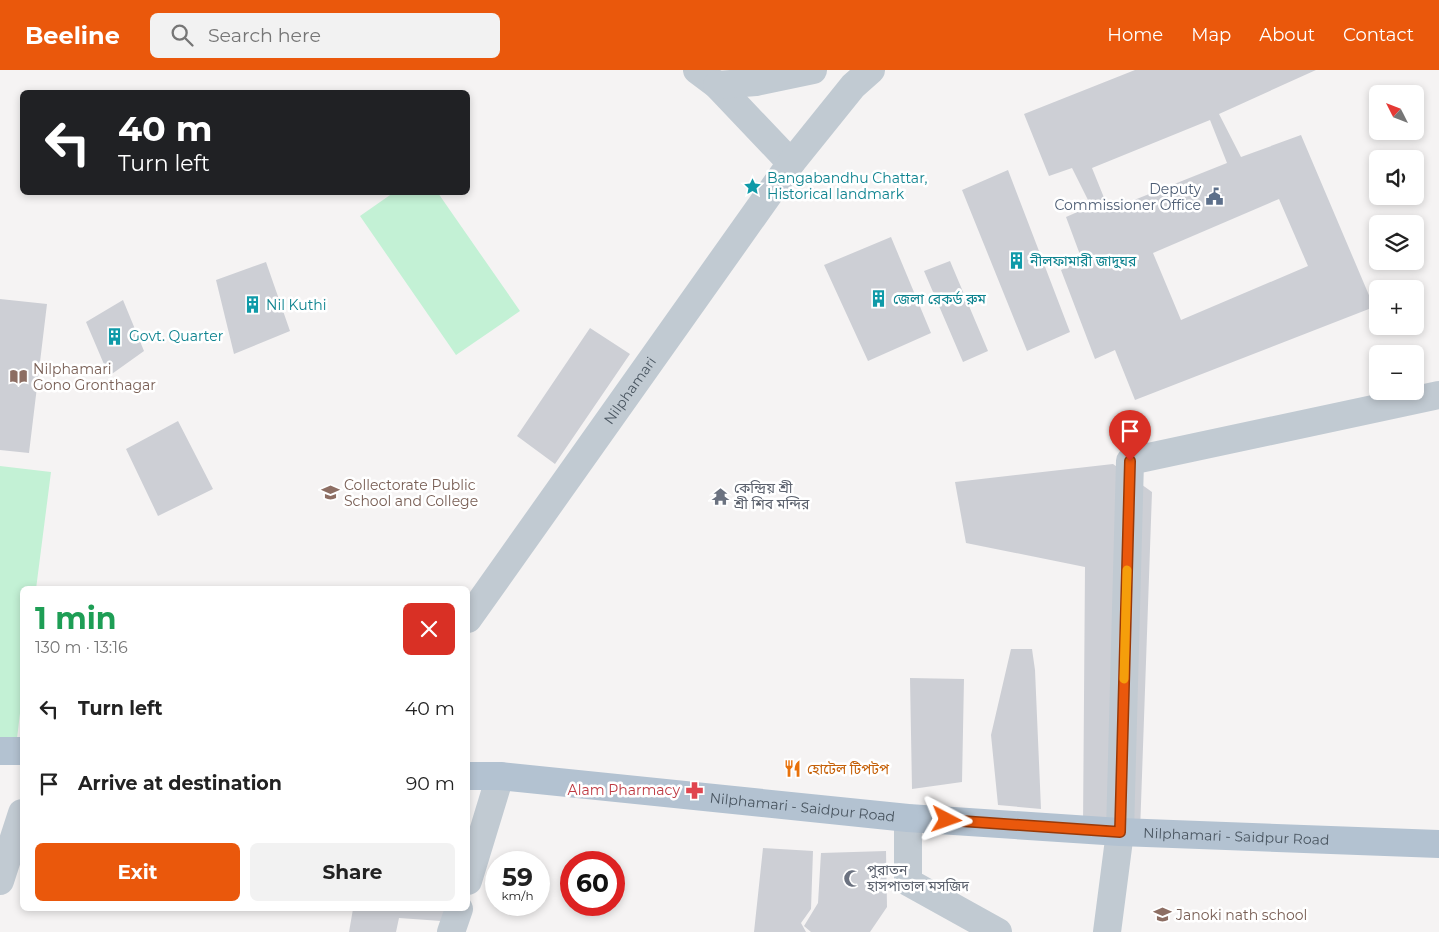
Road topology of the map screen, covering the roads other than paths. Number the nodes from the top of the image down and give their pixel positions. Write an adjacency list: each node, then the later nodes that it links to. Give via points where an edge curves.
1 (814, 70): 3 (street, via 756,82)
2 (871, 70): 4 (street, Nilphamari, via 853,86)
3 (707, 78): 4 (street)
4 (791, 162): 6 (street, Nilphamari)
5 (1439, 395): 13 (street, via 1130,461)
6 (470, 616)
7 (0, 751): 8 (main road)
8 (20, 751)
9 (470, 776): 10 (main road, Nilphamari - Saidpur Road)
10 (500, 776): 11 (main road, Nilphamari - Saidpur Road); 15 (street)
11 (908, 818): 13 (main road, Nilphamari - Saidpur Road); 19 (street, via 908,882)
12 (20, 819): 16 (street)
13 (1120, 832): 14 (main road, Nilphamari - Saidpur Road); 20 (street)
14 (1439, 844)
15 (470, 874)
16 (0, 881)
17 (458, 911): 18 (street)
18 (451, 932)
19 (998, 932)
20 (1107, 932)

